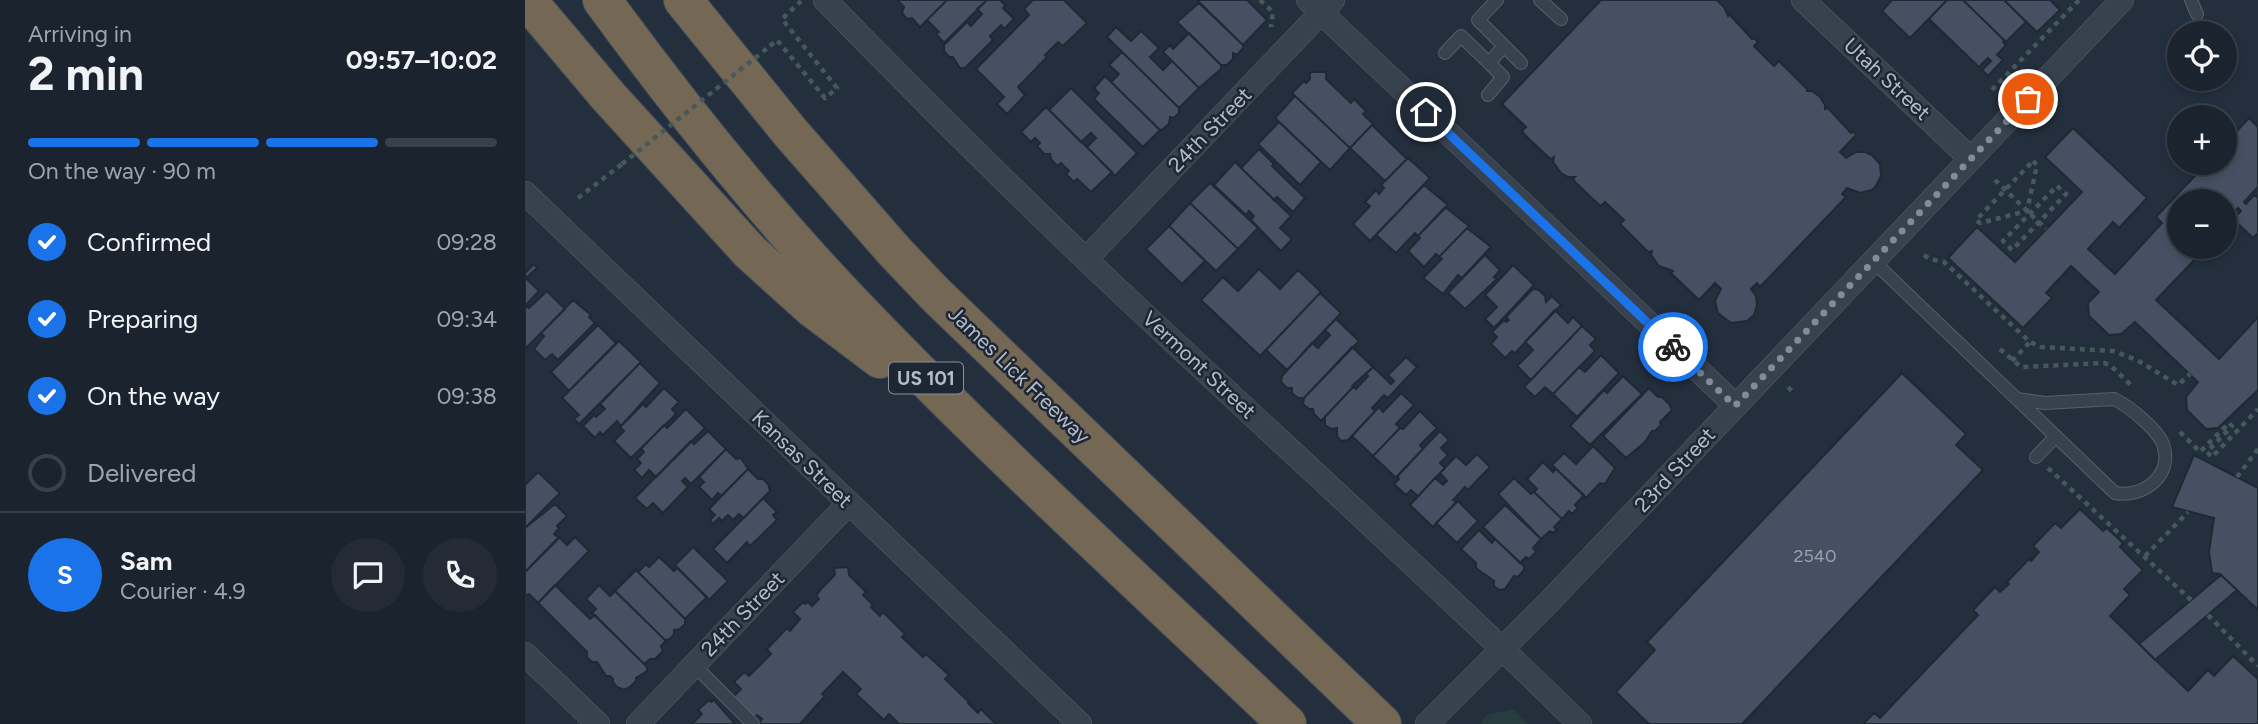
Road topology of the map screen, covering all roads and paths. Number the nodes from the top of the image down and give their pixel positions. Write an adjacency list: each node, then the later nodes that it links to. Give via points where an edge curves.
1 (527, 0): 20 (highway)
2 (602, 0): 44 (highway, US 101, via 708,139 785,229 864,316)
3 (802, 0): 29 (path, bridge, via 782,19 837,88 825,98 777,40)
4 (825, 0): 34 (street, Vermont Street)
5 (1260, 0): 17 (path, via 1273,12)
6 (1497, 0): 18 (lane, via 1478,20)
7 (1540, 0): 16 (lane)
8 (1803, 0): 25 (street, Utah Street)
9 (2080, 0): 23 (path)
10 (2122, 0): 25 (street, 23rd Street)
11 (2191, 0): 15 (lane)
12 (687, 3): 64 (highway, James Lick Freeway / US 101, via 790,132 935,294)
13 (1321, 4): 34 (street, 24th Street); 42 (street)
14 (525, 5): 20 (highway)
15 (2197, 13)
16 (1562, 19)
17 (1272, 27)
18 (1504, 46): 21 (lane); 22 (lane)
19 (1445, 53): 21 (lane, via 1461,36)
20 (578, 60): 44 (highway, via 780,281)
21 (1489, 63): 24 (lane, via 1503,77)
22 (1521, 63)
23 (1992, 90)
24 (1488, 94)
25 (1971, 159): 35 (street, 23rd Street)
26 (1995, 180): 27 (path)
27 (2005, 190): 30 (path); 30 (path, via 2033,161 2037,164); 30 (path, via 1976,220 1980,223)
28 (525, 193): 49 (street, Kansas Street)
29 (578, 198)
30 (2028, 212): 31 (path); 31 (path, via 2057,186 2066,194); 31 (path, via 2003,241 2012,250)
31 (2039, 222): 32 (path)
32 (2046, 229)
33 (1924, 255): 36 (path, via 1944,262)
34 (1086, 259): 54 (street, Vermont Street)
35 (1873, 261): 41 (lane); 42 (street, 23rd Street)
36 (2030, 342): 37 (path); 38 (path, via 2051,348 2113,351 2178,385)
37 (2012, 361)
38 (2190, 374)
39 (1787, 387): 40 (path)
40 (1793, 392)
41 (2017, 399): 43 (lane); 43 (lane, via 2045,403 2114,399 2162,441 2163,468 2150,487 2126,495 2115,493)
42 (1735, 406): 54 (street, 23rd Street)
43 (2056, 436): 46 (lane)
44 (990, 441): 63 (highway, US 101)
45 (2258, 449): 48 (path)
46 (2036, 457)
47 (2048, 468): 51 (path)
48 (2237, 477)
49 (849, 503): 56 (street, 24th Street); 62 (street, Kansas Street)
50 (2188, 512): 51 (path)
51 (2145, 556): 52 (path)
52 (2191, 600)
53 (2207, 615): 57 (path)
54 (1503, 649): 58 (street, 23rd Street); 65 (street, Vermont Street)
55 (525, 654): 59 (street)
56 (694, 665): 60 (street, 24th Street); 61 (lane)
57 (2258, 666)
58 (1432, 719)
59 (598, 724)
60 (638, 724)
61 (753, 724)
62 (1080, 724)
63 (1287, 724)
64 (1383, 724)
65 (1580, 724)

